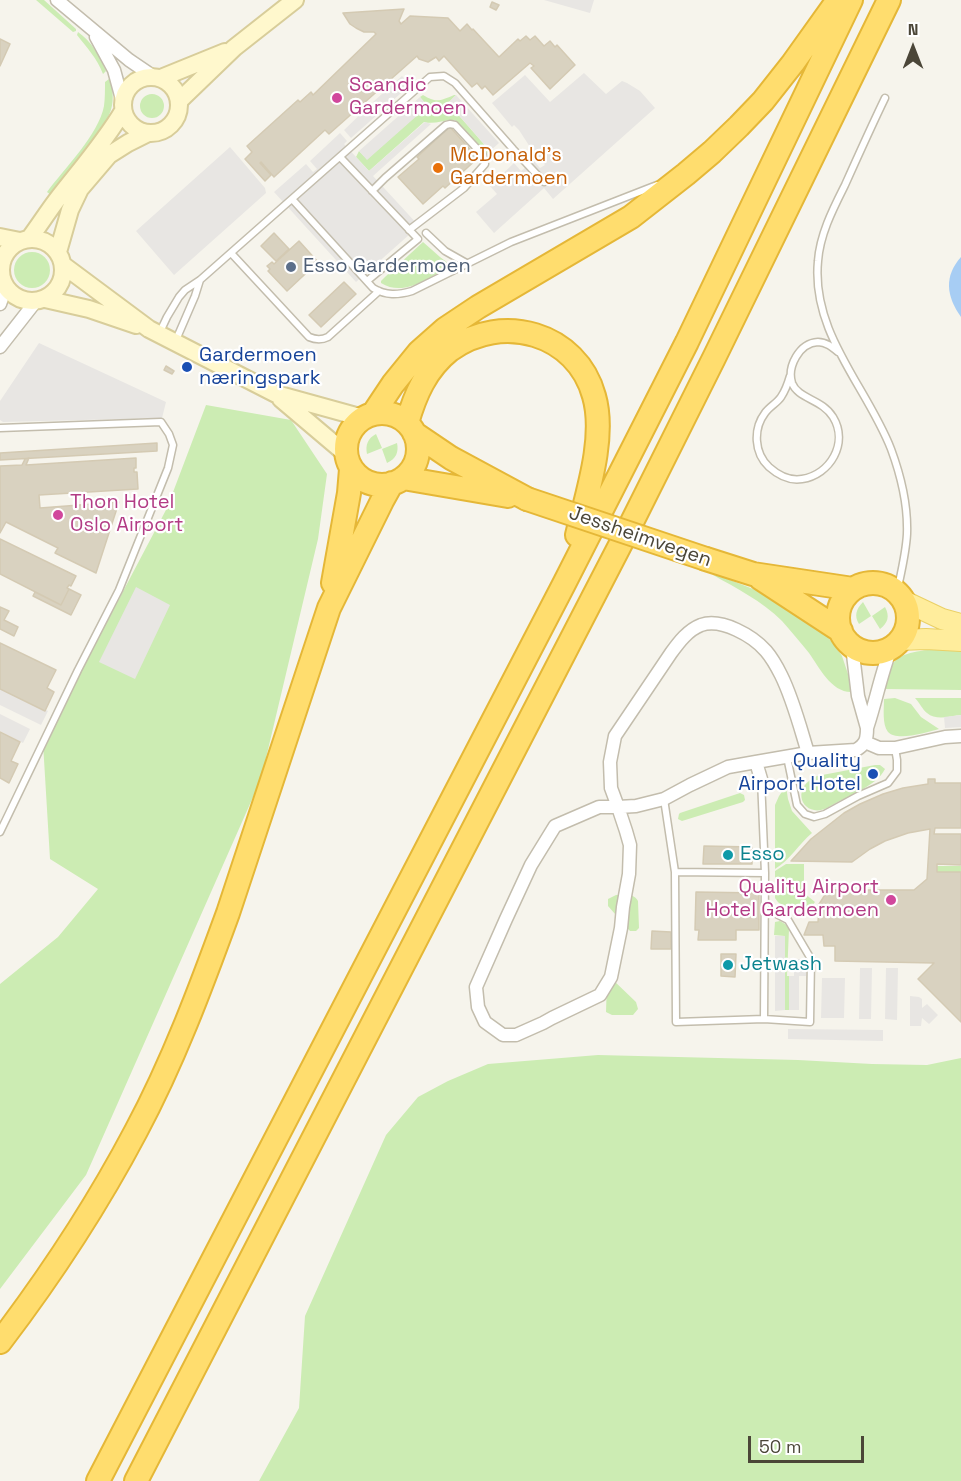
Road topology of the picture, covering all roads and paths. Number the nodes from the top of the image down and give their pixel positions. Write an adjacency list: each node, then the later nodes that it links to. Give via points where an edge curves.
1 (57, 0): 6 (street)
2 (295, 0): 7 (street)
3 (838, 0): 14 (highway, via 763,100)
4 (851, 0): 44 (highway, via 687,342)
5 (889, 0): 68 (highway, via 621,545)
6 (93, 30): 8 (street); 11 (street, via 114,70)
7 (234, 48): 8 (street); 10 (street)
8 (157, 78): 10 (street, via 173,87); 11 (street, via 133,83)
9 (885, 98): 34 (lane, via 829,219 819,252 820,300)
10 (179, 101): 12 (street, via 177,118 171,125)
11 (123, 107): 12 (street, via 132,126); 21 (street, via 114,126)
12 (148, 133): 23 (street, via 109,156 80,189 70,210)
13 (340, 157): 15 (lane, via 426,81 444,76 455,83); 16 (lane); 17 (lane)
14 (686, 174): 24 (lane, via 530,234); 37 (highway, via 631,217 445,329 419,352)
15 (544, 182)
16 (372, 191): 18 (lane); 18 (lane, via 446,125 455,125 483,156 485,164 464,188)
17 (292, 199): 22 (lane); 27 (lane)
18 (409, 230): 27 (lane, via 418,239)
19 (426, 233): 24 (lane, via 445,251)
20 (0, 237): 21 (street)
21 (25, 240): 23 (street, via 45,242); 25 (street, via 13,246 3,259)
22 (231, 253): 26 (lane); 28 (lane, via 313,339 328,337)
23 (60, 259): 29 (street, via 63,273 58,288); 31 (street)
24 (468, 264): 28 (lane, via 412,291 395,295)
25 (3, 279): 29 (street, via 14,295 24,300); 30 (street)
26 (200, 280): 31 (lane, via 185,290); 32 (lane)
27 (368, 281): 28 (lane)
28 (379, 291)
29 (41, 300): 31 (street, via 89,309); 33 (street)
30 (0, 303)
31 (154, 332): 32 (street)
32 (175, 343): 36 (street)
33 (0, 346)
34 (838, 352): 35 (lane, via 825,343 810,344 798,354); 46 (lane, via 880,424 900,480 907,535)
35 (790, 376): 35 (lane, via 781,398 760,421 757,446 773,471 803,479 819,473 832,461 839,441 838,428 825,407 796,390)
36 (276, 394): 37 (street); 40 (street)
37 (368, 416): 39 (highway, via 397,416); 40 (highway, via 349,433)
38 (0, 428): 62 (lane, via 161,422 173,445 168,468 119,590)
39 (410, 428): 41 (highway, via 417,443 415,462); 42 (highway, Jessheimvegen, via 451,458); 44 (highway, via 416,396 429,372 449,351 473,338 504,331 538,335 573,357 592,390 598,432)
40 (349, 461): 41 (highway, via 359,477 369,483); 47 (highway, via 349,494)
41 (398, 481): 42 (highway, Jessheimvegen); 47 (highway, via 382,501)
42 (527, 499): 43 (highway, Jessheimvegen, bridge)
43 (753, 574): 45 (highway, Jessheimvegen); 49 (highway, Jessheimvegen)
44 (564, 584): 69 (highway)
45 (853, 589): 46 (highway, via 875,583 887,586); 49 (highway, via 839,608 838,620)
46 (901, 597): 48 (main road, via 942,620); 51 (highway, via 908,621 906,632)
47 (329, 608): 67 (highway, via 231,903 176,1046 107,1183 51,1273)
48 (961, 624)
49 (846, 639): 51 (highway, via 864,652 878,653); 52 (street)
50 (961, 641): 51 (main road, via 926,639)
51 (896, 644): 52 (street, via 882,672)
52 (867, 728): 54 (street)
53 (961, 736): 55 (street)
54 (865, 742): 55 (street, via 879,748); 56 (street, via 856,750)
55 (895, 748): 57 (lane, via 897,771 888,783 814,817 797,805)
56 (808, 753): 57 (street); 61 (street, via 792,700 765,650 734,629 720,624 700,625 680,640 615,736 609,762 611,788)
57 (787, 756): 58 (street)
58 (756, 762): 59 (street); 60 (street, via 728,767)
59 (761, 779): 64 (lane)
60 (664, 799): 61 (street); 63 (lane)
61 (618, 807): 61 (street, via 599,807 555,826 531,865 476,987 478,1007 485,1022 503,1035 516,1035 600,995 611,977 629,874 630,846)
62 (0, 832)
63 (675, 872): 64 (lane); 66 (lane, via 676,1022)
64 (765, 873): 65 (lane)
65 (765, 908): 66 (lane); 66 (lane, via 788,920 811,959 810,1022)
66 (765, 1020)
67 (0, 1342)
68 (162, 1431): 70 (highway); 71 (highway)
69 (98, 1481)
70 (136, 1481)
71 (144, 1481)

